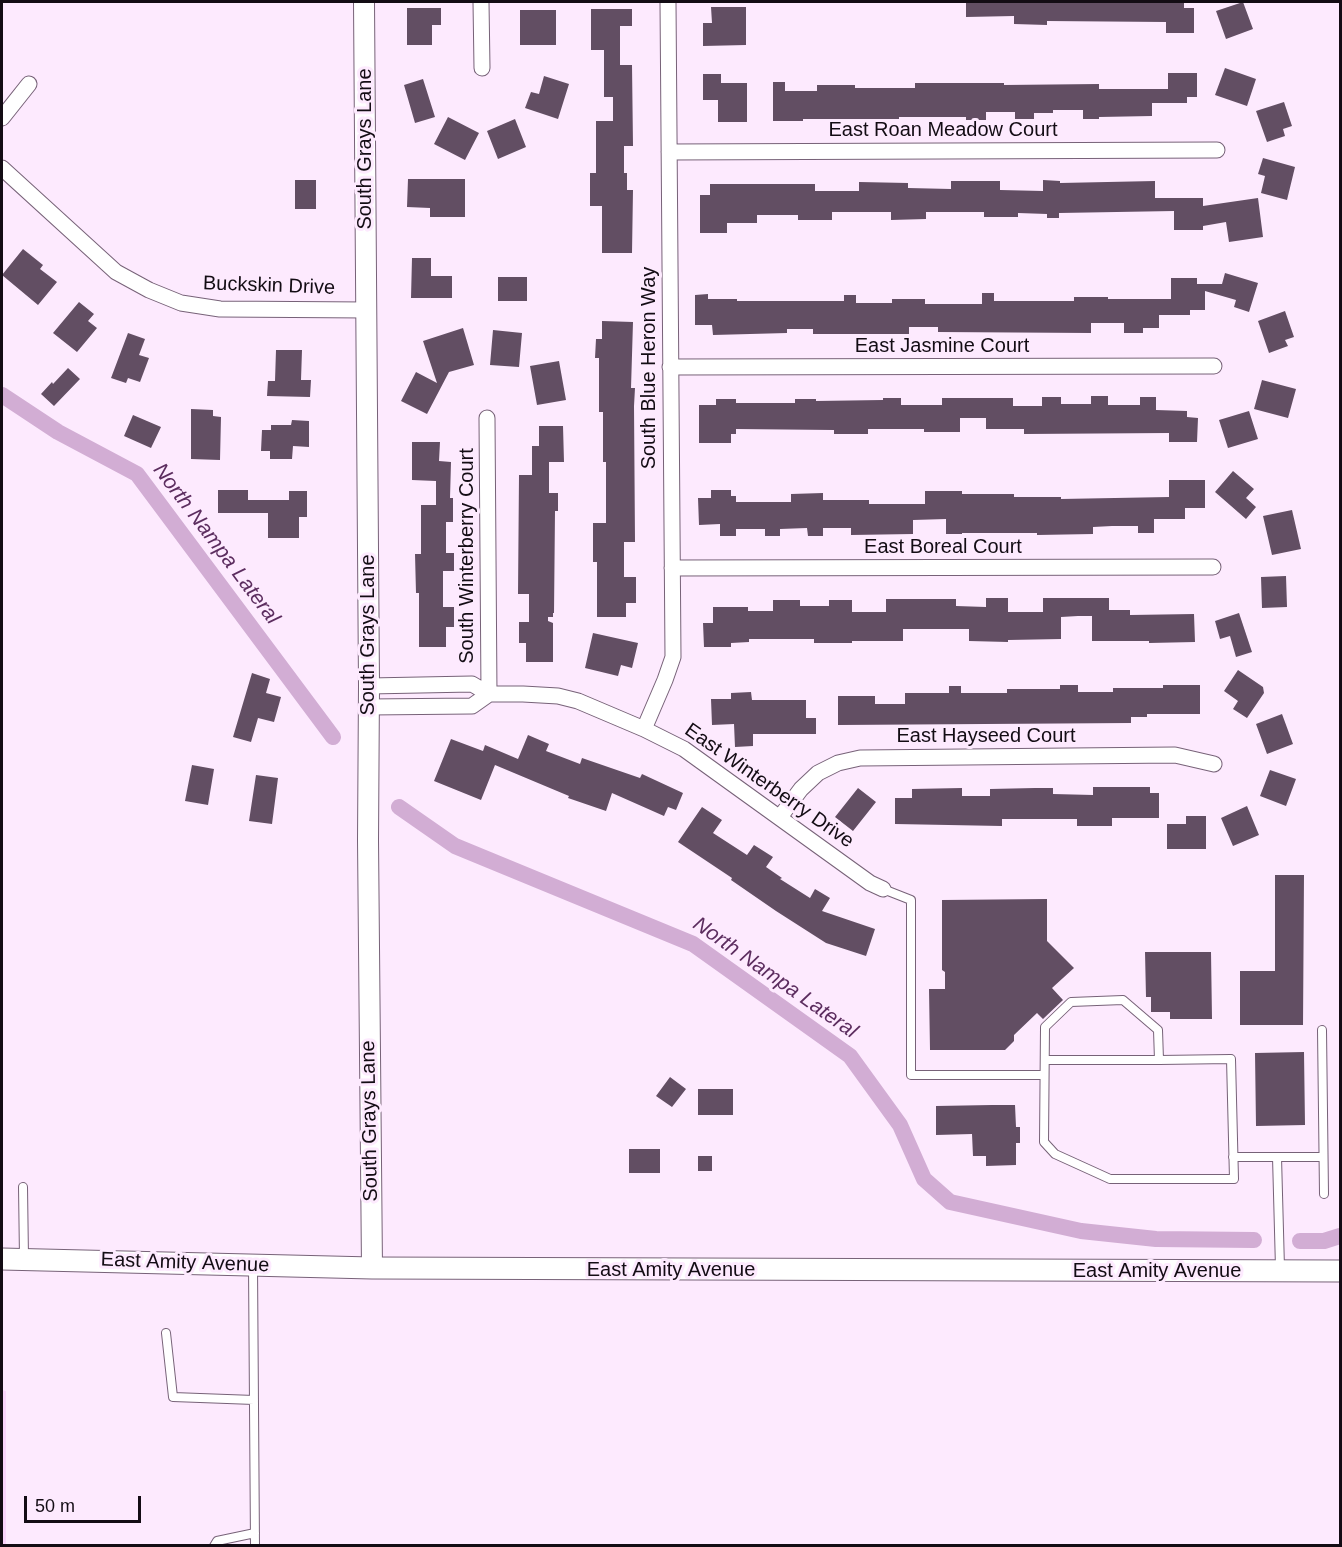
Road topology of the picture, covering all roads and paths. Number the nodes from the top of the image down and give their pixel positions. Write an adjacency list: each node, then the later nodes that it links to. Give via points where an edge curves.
1 (364, 2): 10 (street, South Grays Lane)
2 (481, 2): 4 (street)
3 (668, 2): 8 (street, South Blue Heron Way)
4 (482, 68)
5 (29, 84): 6 (street)
6 (2, 118)
7 (1217, 150): 8 (street, East Roan Meadow Court)
8 (669, 152): 12 (street, South Blue Heron Way)
9 (2, 168): 10 (street, Buckskin Drive, via 116,272 182,303 220,309)
10 (366, 310): 16 (street, South Grays Lane)
11 (1214, 366): 12 (street, East Jasmine Court)
12 (670, 367): 15 (street, South Blue Heron Way)
13 (486, 418): 17 (street, South Winterberry Court)
14 (1213, 567): 15 (street, East Boreal Court)
15 (672, 568): 19 (street, South Blue Heron Way, via 673,657)
16 (369, 686): 17 (street, East Winterberry Drive, via 472,684); 18 (street, South Grays Lane)
17 (489, 694): 18 (street, East Winterberry Drive, via 472,706); 19 (street, East Winterberry Drive, via 558,696)
18 (369, 707): 35 (street, South Grays Lane)
19 (644, 729): 21 (street, East Winterberry Drive, via 684,749)
20 (1214, 764): 21 (street, East Hayseed Court, via 1175,755 860,758 818,773)
21 (780, 817): 22 (street, East Winterberry Drive, via 870,883)
22 (884, 889): 26 (lane, via 911,900 911,1075)
23 (1322, 1030): 29 (lane)
24 (1045, 1060): 25 (lane); 25 (lane, via 1045,1027 1071,1002 1123,1000 1158,1030); 26 (lane)
25 (1159, 1060): 27 (lane, via 1231,1059)
26 (1044, 1075): 27 (lane, via 1044,1142 1055,1154 1110,1179 1233,1179)
27 (1233, 1157): 28 (lane)
28 (1277, 1157): 29 (lane); 36 (lane)
29 (1323, 1157): 31 (lane)
30 (23, 1187): 33 (lane)
31 (1324, 1194)
32 (2, 1259): 33 (main road, East Amity Avenue)
33 (24, 1259): 34 (main road, East Amity Avenue)
34 (253, 1265): 35 (main road, East Amity Avenue); 39 (lane)
35 (372, 1268): 36 (main road, East Amity Avenue)
36 (1281, 1271): 37 (main road, East Amity Avenue)
37 (1341, 1271)
38 (166, 1333): 39 (lane, via 173,1397)
39 (254, 1400): 40 (lane)
40 (255, 1533): 41 (lane); 42 (lane)
41 (214, 1545)
42 (255, 1545)

